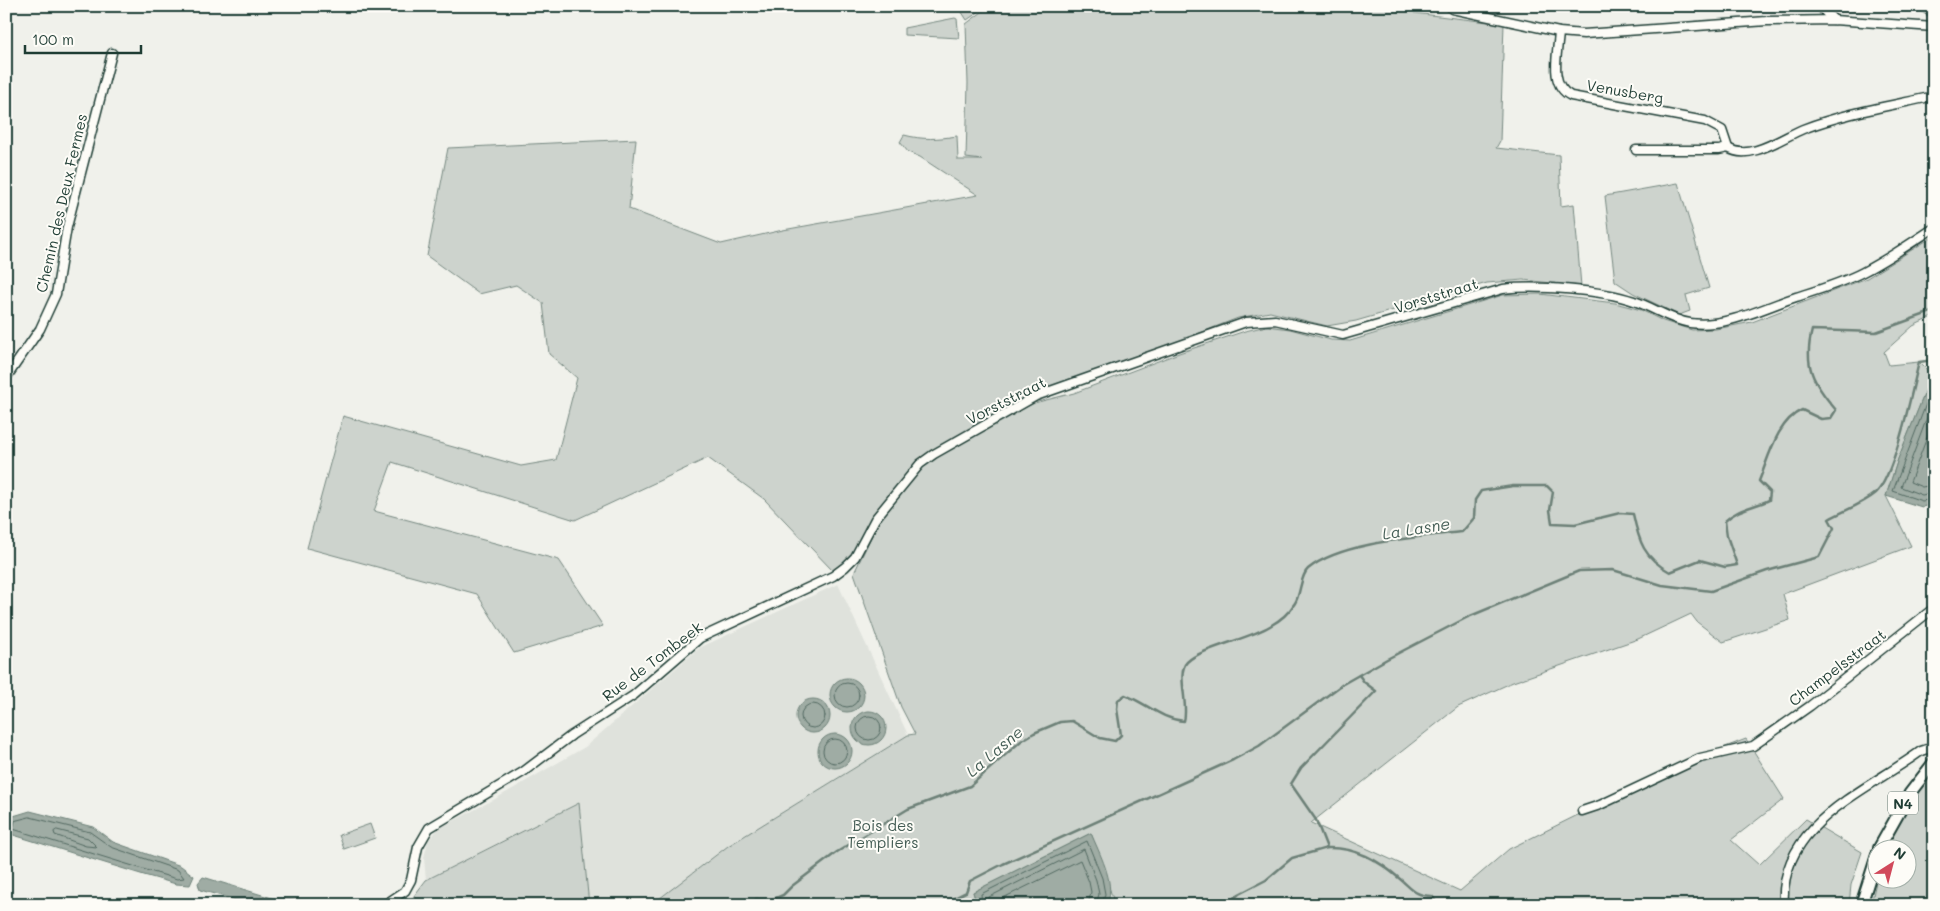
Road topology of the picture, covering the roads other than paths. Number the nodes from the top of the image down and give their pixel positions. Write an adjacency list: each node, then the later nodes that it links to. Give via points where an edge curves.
1 (1450, 6): 4 (street)
2 (1472, 6): 4 (street)
3 (1819, 6): 5 (street)
4 (1484, 16): 7 (street)
5 (1834, 20): 6 (street); 7 (street, via 1767,21 1584,34)
6 (1934, 27)
7 (1559, 32): 10 (street, Venusberg, via 1556,73 1559,88 1564,93 1705,121 1722,130)
8 (112, 53): 13 (street, Chemin des Deux Fermes, via 67,227 56,294 40,329)
9 (1934, 96): 10 (street, via 1837,118 1802,130 1768,148 1754,151 1732,151)
10 (1728, 148): 11 (street)
11 (1636, 150)
12 (1934, 228): 14 (street, Vorststraat, via 1846,280 1737,318 1708,323 1678,320 1616,296 1527,287 1503,289 1343,335 1275,320 1246,322 1036,396)
13 (6, 378)
14 (947, 446): 21 (street, Rue de Tombeek, via 920,464 875,519 855,557 833,576 700,638 634,695 523,772 429,828 418,847 411,880 405,891)
15 (1934, 608): 18 (street, Champelsstraat, via 1810,706 1754,745 1700,758)
16 (1934, 751): 22 (street, via 1927,748 1921,751 1810,830 1796,848 1785,882)
17 (1934, 762): 19 (main road, N4, via 1910,793)
18 (1582, 811)
19 (1885, 838)
20 (1868, 885): 23 (main road)
21 (384, 905)
22 (1784, 905)
23 (1862, 905)

